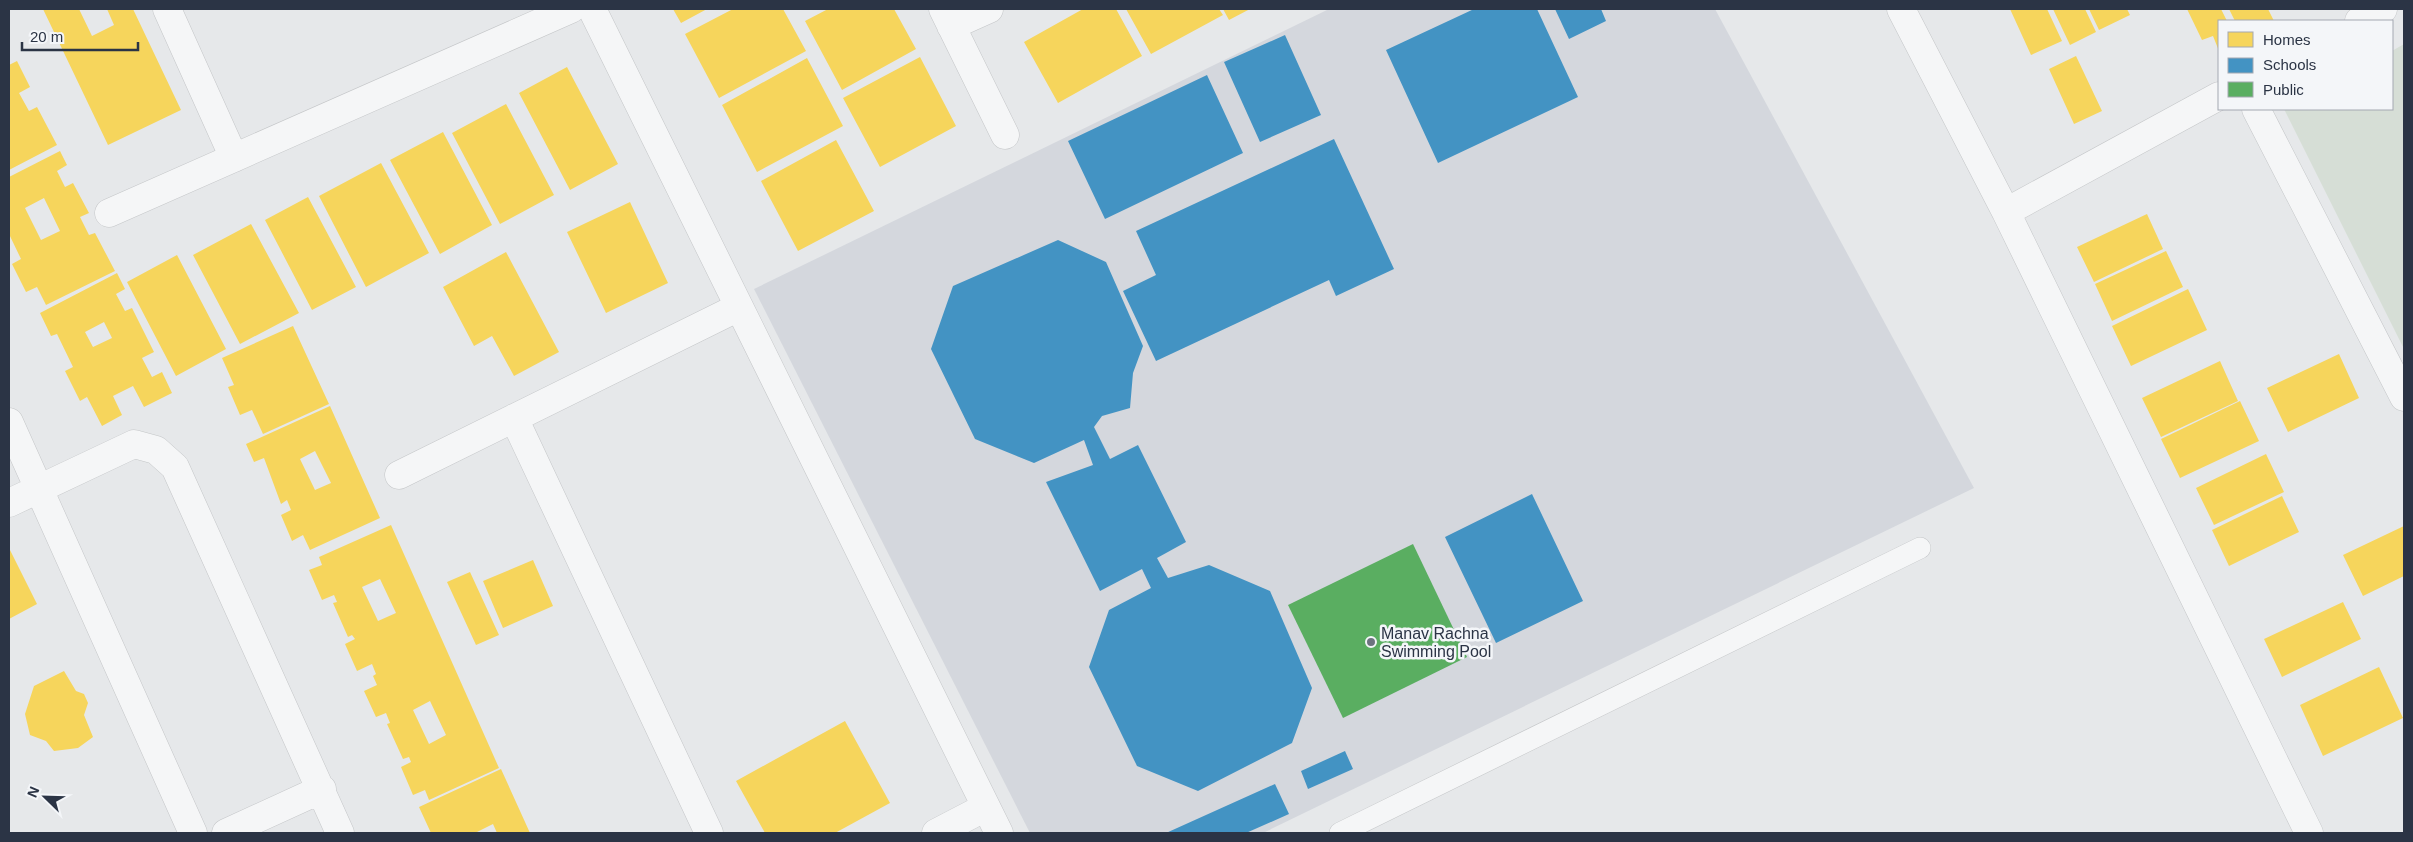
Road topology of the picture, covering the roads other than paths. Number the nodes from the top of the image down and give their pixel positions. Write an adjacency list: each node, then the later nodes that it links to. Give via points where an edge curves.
1 (167, 9): 12 (street)
2 (571, 9): 12 (street)
3 (592, 9): 15 (street)
4 (990, 9): 7 (street)
5 (1901, 9): 13 (street)
6 (2383, 9): 8 (street)
7 (947, 18): 11 (street)
8 (2361, 20)
9 (2218, 97): 13 (street)
10 (2257, 110): 16 (street)
11 (1005, 135)
12 (234, 158): 14 (street)
13 (2006, 212): 32 (street)
14 (109, 213)
15 (739, 307): 17 (street); 24 (street)
16 (2404, 397)
17 (514, 418): 19 (street); 28 (street)
18 (9, 422): 20 (street)
19 (399, 475)
20 (39, 489): 21 (street); 23 (street, via 134,444 156,450 175,467); 25 (street)
21 (9, 503)
22 (1920, 548): 31 (lane)
23 (322, 790): 26 (street); 27 (street)
24 (986, 807): 29 (street); 30 (street)
25 (193, 833)
26 (226, 833)
27 (340, 833)
28 (709, 833)
29 (936, 833)
30 (999, 833)
31 (1340, 833)
32 (2309, 833)

